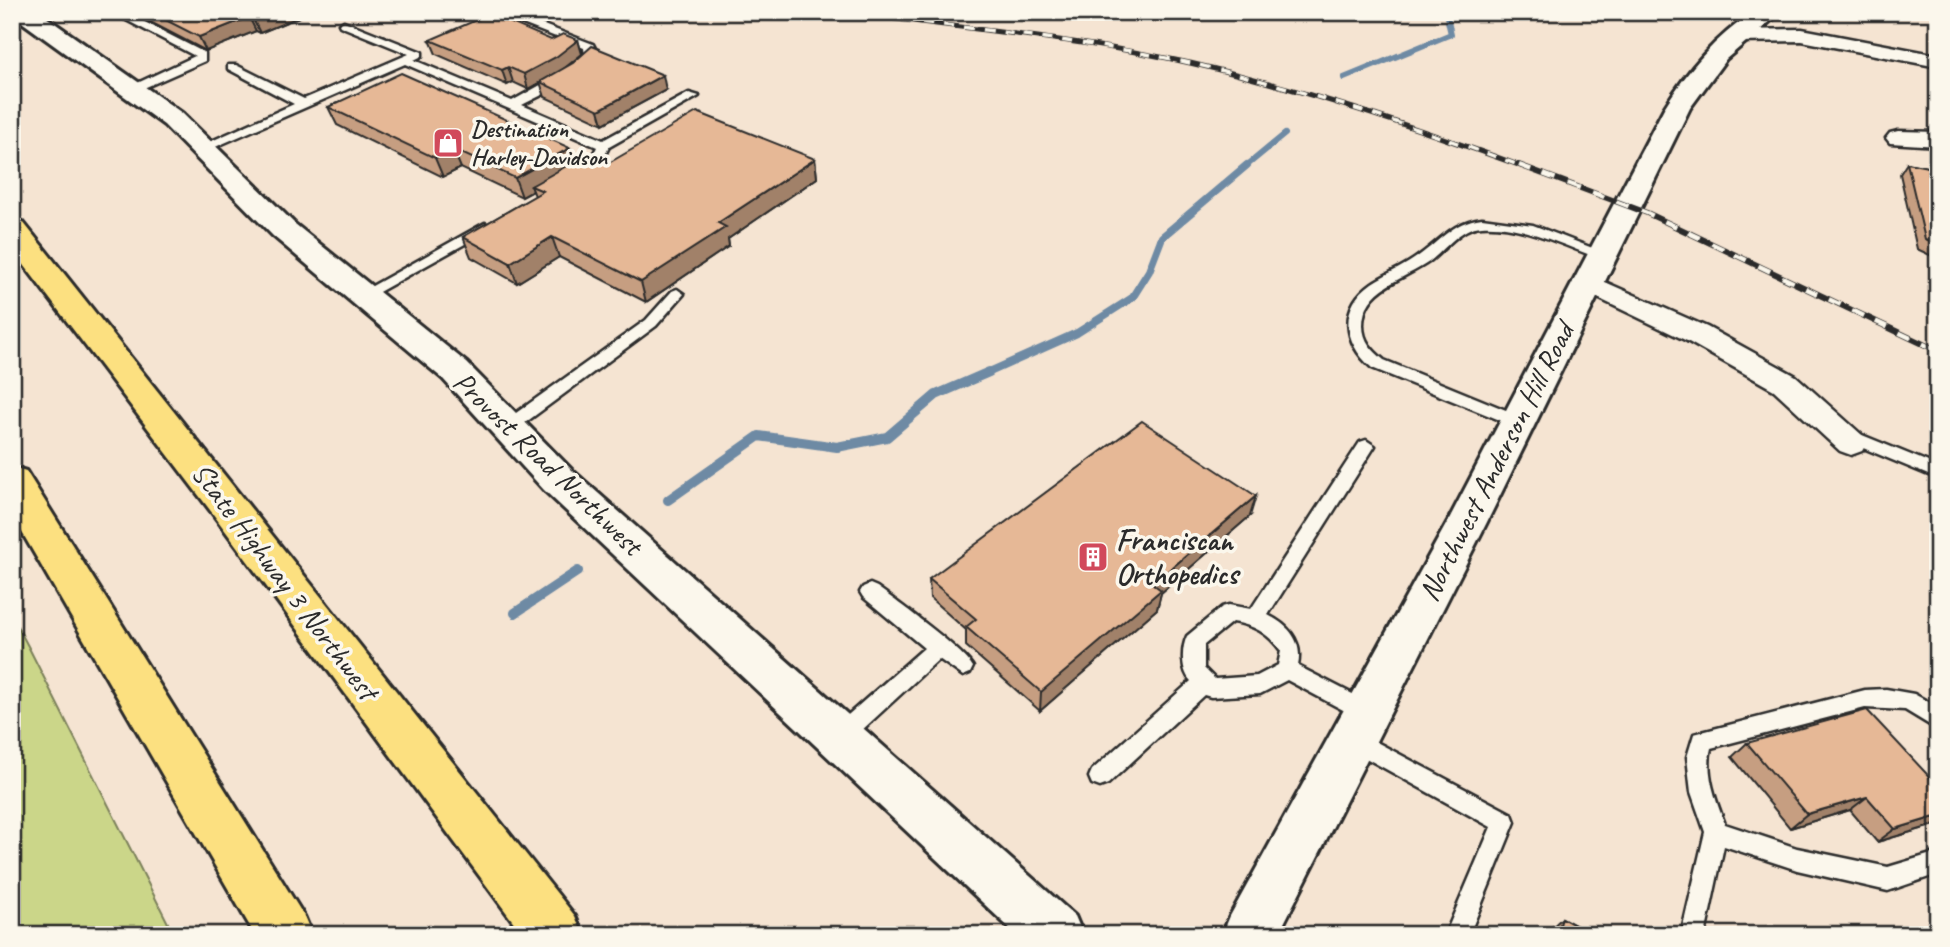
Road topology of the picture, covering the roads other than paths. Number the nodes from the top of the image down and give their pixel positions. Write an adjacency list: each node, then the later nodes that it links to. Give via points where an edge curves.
1 (116, 12): 12 (lane, via 201,55 189,67)
2 (516, 12): 15 (lane, via 519,19 589,47 592,54 573,71)
3 (601, 12): 6 (lane)
4 (1770, 12): 8 (street, Northwest Anderson Hill Road)
5 (36, 14): 12 (street, Provost Road Northwest)
6 (613, 16)
7 (344, 24): 9 (lane, via 418,54)
8 (1735, 36): 10 (street, via 1802,35); 23 (street, Northwest Anderson Hill Road, via 1695,78)
9 (405, 60): 14 (lane); 15 (lane)
10 (1938, 61)
11 (232, 67): 14 (lane)
12 (133, 89): 19 (street, Provost Road Northwest)
13 (693, 96): 18 (lane)
14 (306, 105): 19 (lane)
15 (512, 106): 18 (lane)
16 (1898, 138): 17 (street)
17 (1938, 139)
18 (604, 145): 20 (lane, via 594,164)
19 (202, 148): 26 (street, Provost Road Northwest, via 284,230)
20 (570, 178)
21 (497, 220): 26 (lane)
22 (12, 228): 46 (highway, State Highway 3 Northwest)
23 (1601, 254): 24 (street, Northwest Anderson Hill Road); 27 (lane, via 1522,228 1482,222 1465,225 1420,262 1376,286 1358,306 1353,317 1356,335 1363,351 1378,364)
24 (1587, 282): 27 (street, Northwest Anderson Hill Road); 29 (street, via 1697,334 1785,383)
25 (677, 294): 28 (lane, via 651,324)
26 (363, 295): 28 (street, Provost Road Northwest, via 455,371)
27 (1517, 421): 40 (street, Northwest Anderson Hill Road)
28 (508, 427): 41 (street, Provost Road Northwest, via 558,480)
29 (1845, 437): 31 (lane)
30 (1366, 446): 34 (lane)
31 (1938, 473)
32 (12, 481): 45 (highway)
33 (870, 592): 35 (lane)
34 (1256, 617): 37 (lane, via 1278,629 1291,650); 38 (lane, via 1229,613 1194,642 1194,671)
35 (939, 647): 36 (lane); 41 (lane)
36 (963, 667)
37 (1287, 670): 38 (lane, via 1260,685 1212,688); 40 (lane)
38 (1205, 681): 42 (lane)
39 (1938, 721): 43 (lane, via 1918,704 1892,697 1865,699 1702,741 1698,757 1702,792)
40 (1360, 725): 48 (street, Northwest Anderson Hill Road); 49 (lane, via 1504,822)
41 (840, 737): 47 (street, Provost Road Northwest)
42 (1100, 777)
43 (1716, 832): 44 (lane, via 1797,859 1888,879); 50 (lane)
44 (1938, 863)
45 (285, 935)
46 (556, 935)
47 (1056, 935)
48 (1249, 935)
49 (1457, 935)
50 (1693, 935)

